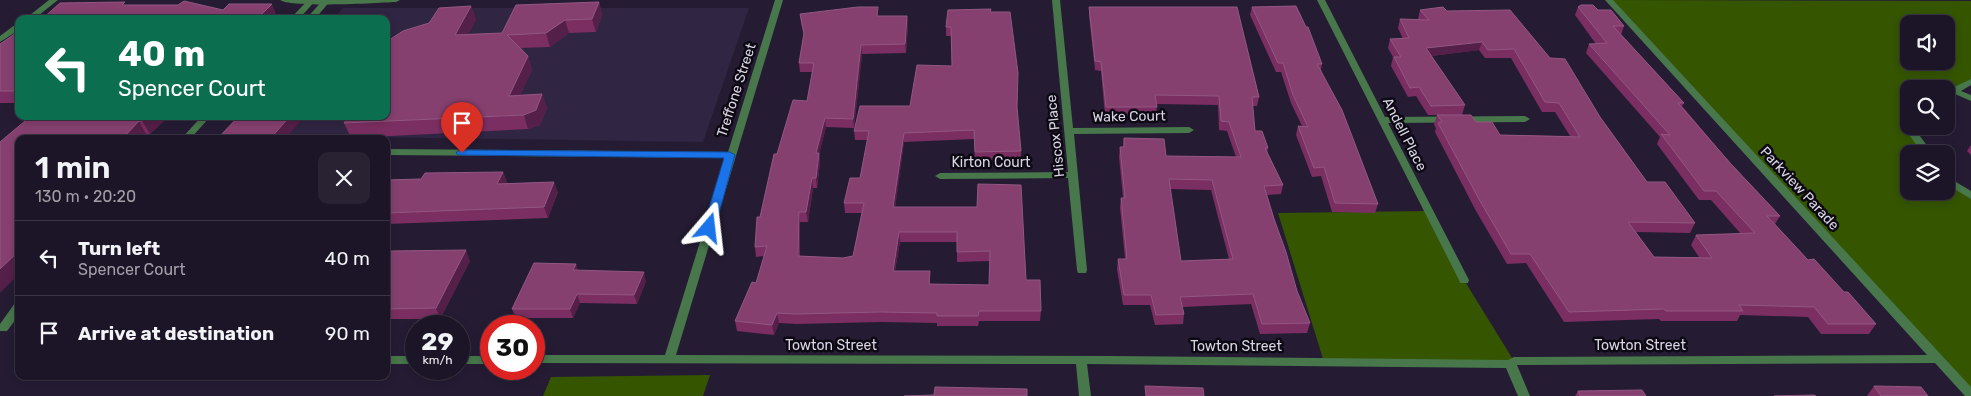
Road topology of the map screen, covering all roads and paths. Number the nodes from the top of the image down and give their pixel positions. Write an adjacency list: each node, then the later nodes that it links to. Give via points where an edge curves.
1 (54, 0): 10 (street)
2 (284, 0): 8 (street)
3 (396, 0): 9 (street)
4 (779, 0): 26 (street, Treffone Street)
5 (1056, 0): 23 (street, Hiscox Place)
6 (1321, 0): 21 (street, Andell Place)
7 (1609, 0): 37 (street, Parkview Parade)
8 (311, 1): 9 (street); 11 (street)
9 (326, 1): 12 (street)
10 (34, 15)
11 (298, 15)
12 (314, 15)
13 (15, 29): 14 (street)
14 (0, 40)
15 (1971, 82): 16 (street)
16 (1955, 91)
17 (1955, 94): 18 (street)
18 (1971, 98)
19 (1525, 119): 21 (street)
20 (203, 120): 24 (street)
21 (1382, 120): 32 (street, Andell Place)
22 (1189, 130): 23 (street, Wake Court)
23 (1069, 131): 27 (street, Hiscox Place)
24 (189, 135)
25 (390, 152): 26 (street)
26 (730, 155): 40 (street, Treffone Street)
27 (1073, 175): 28 (street, Kirton Court); 31 (street, Hiscox Place)
28 (940, 176)
29 (1955, 185): 30 (street)
30 (1971, 196)
31 (1082, 270)
32 (1464, 280)
33 (15, 311): 35 (street)
34 (15, 318): 35 (street)
35 (2, 329)
36 (545, 359): 40 (street, Towton Street)
37 (1938, 359): 42 (street, Towton Street, via 1514,361); 45 (street, Parkview Parade)
38 (390, 360): 39 (street)
39 (405, 360)
40 (669, 360): 41 (street, Towton Street)
41 (1081, 360): 42 (street, Towton Street); 43 (street)
42 (1510, 364): 44 (street)
43 (1085, 396)
44 (1524, 396)
45 (1971, 396)

